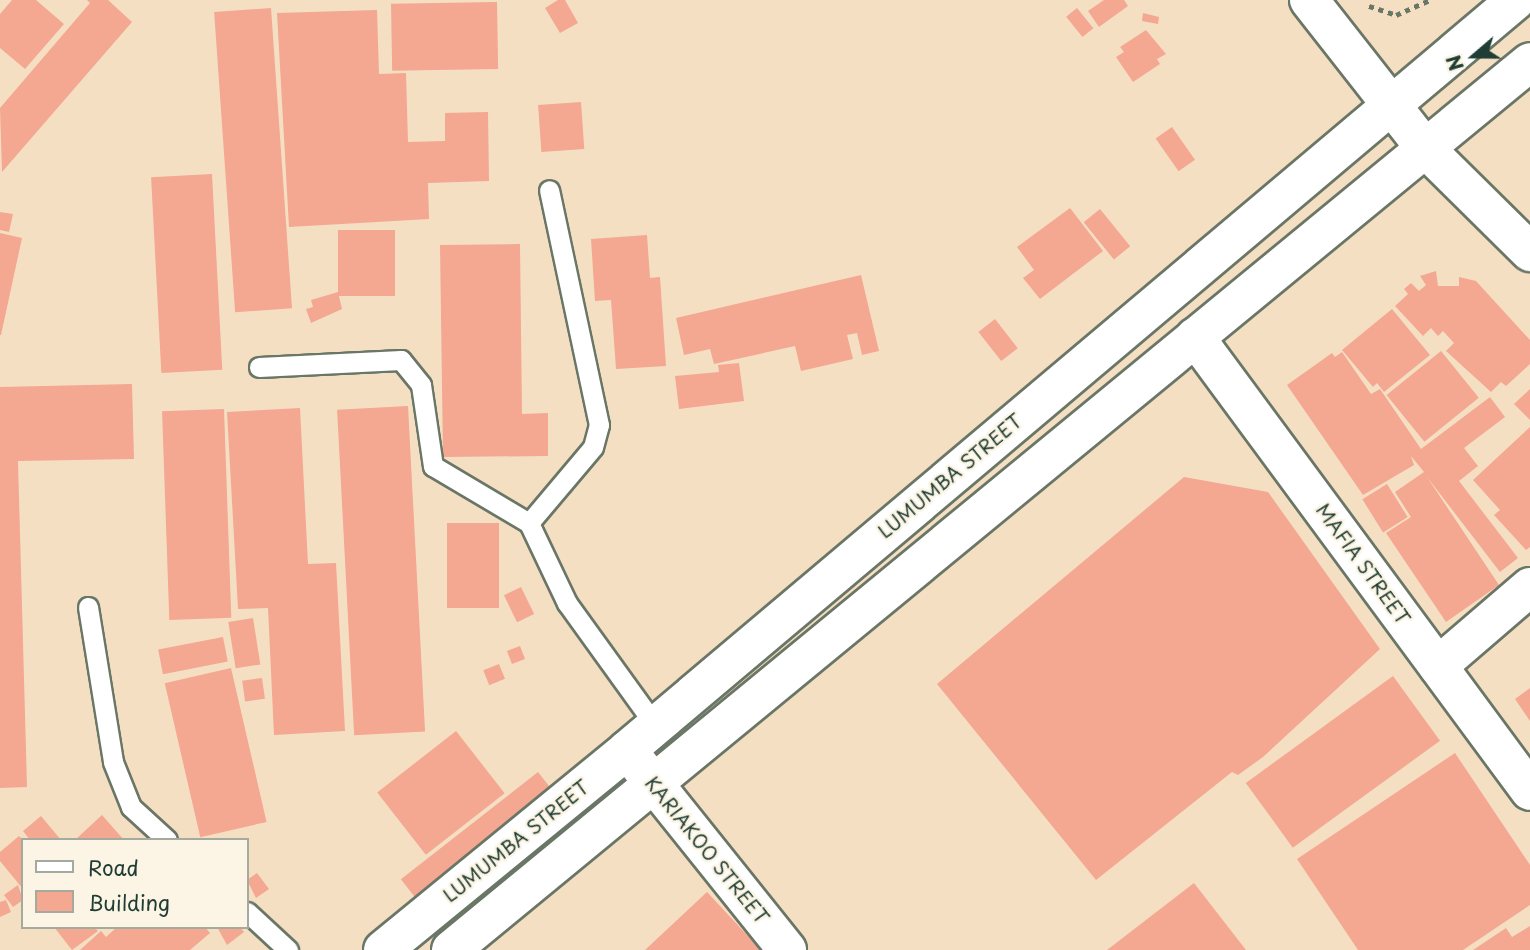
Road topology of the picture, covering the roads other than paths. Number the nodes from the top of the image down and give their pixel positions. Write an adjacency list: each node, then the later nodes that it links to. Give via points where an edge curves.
1 (1309, 0): 4 (main road)
2 (1516, 0): 4 (main road, LUMUMBA STREET)
3 (1530, 62): 5 (main road)
4 (1389, 105): 5 (main road); 14 (main road, LUMUMBA STREET)
5 (1425, 148): 7 (main road); 8 (main road)
6 (549, 190): 10 (lane, via 599,425 593,447)
7 (1530, 252)
8 (1195, 337): 13 (main road, MAFIA STREET); 15 (main road)
9 (260, 367): 10 (lane, via 401,360 421,385 433,466)
10 (529, 523): 14 (lane)
11 (1530, 587): 13 (main road)
12 (88, 607): 17 (lane, via 113,762 131,807)
13 (1438, 666): 16 (main road, MAFIA STREET)
14 (641, 737): 15 (main road, KARIAKOO STREET); 20 (main road, LUMUMBA STREET)
15 (654, 783): 21 (main road); 22 (main road, KARIAKOO STREET)
16 (1530, 791)
17 (165, 838)
18 (248, 913): 19 (lane)
19 (288, 950)
20 (383, 950)
21 (451, 950)
22 (787, 950)

